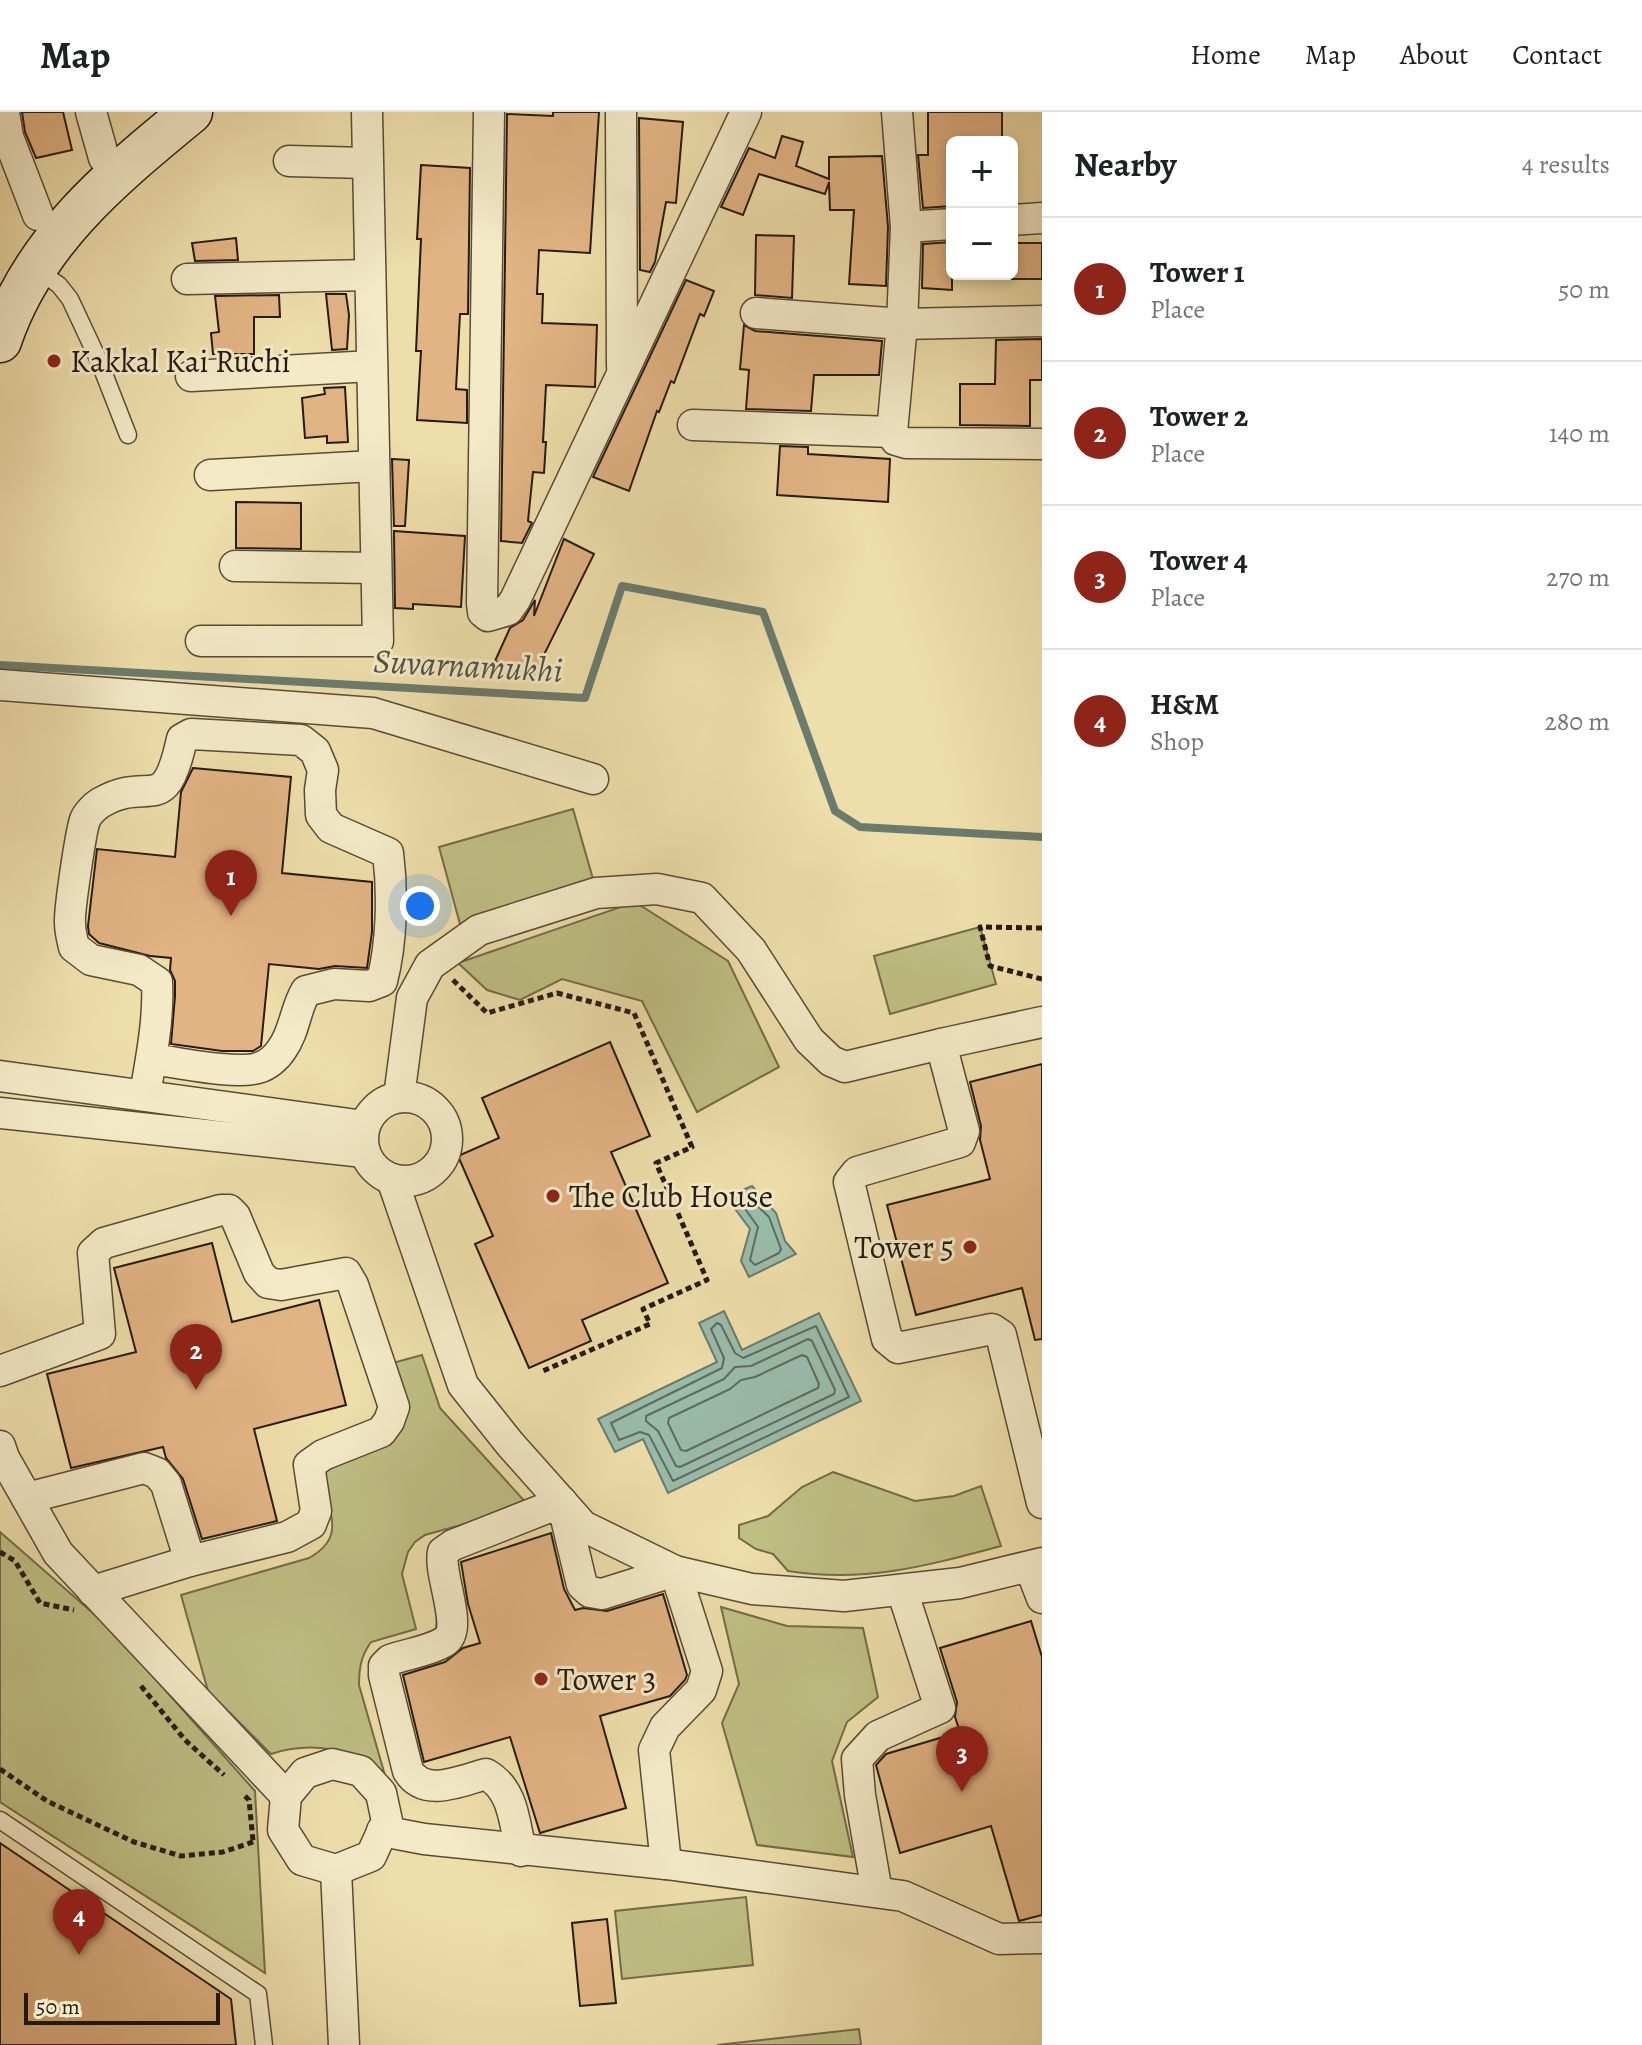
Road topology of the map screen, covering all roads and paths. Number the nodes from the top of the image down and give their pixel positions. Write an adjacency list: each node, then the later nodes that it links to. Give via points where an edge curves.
1 (4, 112): 12 (street, via 8,137)
2 (91, 112): 9 (street)
3 (170, 112): 9 (main road); 17 (main road, via 76,212)
4 (367, 112): 11 (street)
5 (489, 112): 26 (street, via 482,603 488,616 508,610 515,600)
6 (621, 112): 26 (street)
7 (746, 112): 26 (street)
8 (897, 112): 16 (street)
9 (104, 158): 12 (main road)
10 (289, 161): 11 (street)
11 (367, 163): 18 (street)
12 (38, 215): 20 (main road)
13 (1042, 218): 14 (street)
14 (1018, 220)
15 (946, 224): 16 (street)
16 (906, 227): 23 (street)
17 (36, 269): 24 (main road, via 10,311); 30 (lane, via 70,299)
18 (370, 275): 19 (street); 25 (street)
19 (187, 279)
20 (0, 301)
21 (756, 313): 23 (street)
22 (1042, 321): 23 (street)
23 (902, 324): 29 (street)
24 (0, 341)
25 (372, 366): 27 (street); 32 (street)
26 (622, 373)
27 (191, 376)
28 (693, 425): 29 (street)
29 (892, 432): 31 (street, via 906,443)
30 (128, 435)
31 (1042, 444)
32 (373, 466): 33 (street); 35 (street)
33 (210, 475)
34 (235, 566): 35 (street)
35 (375, 568): 36 (street, via 378,641)
36 (201, 641)
37 (0, 685): 38 (street, via 373,713)
38 (593, 779)
39 (1042, 928): 42 (path, via 980,927 990,966)
40 (386, 964): 41 (street); 45 (street, via 382,981 369,986 334,984 306,991 283,1048 257,1068); 45 (street, via 388,853 331,828 321,815 323,770 315,751 301,740 191,734 182,739 168,784 150,793 100,802 85,818 69,921 74,947 91,960 139,970 157,982)
41 (430, 966): 44 (street, via 479,930 596,893 657,889 702,898 751,950 809,1040 831,1061 845,1067); 48 (street, via 412,998); 53 (path, via 487,1013 557,993 634,1013 692,1147 656,1163 707,1280 643,1309 650,1324)
42 (1042, 979)
43 (1042, 1022): 44 (street)
44 (941, 1044): 54 (street, via 964,1131 960,1142 857,1172 849,1182 887,1339 898,1348 992,1329 1001,1335)
45 (151, 1059): 47 (street)
46 (0, 1076): 47 (street)
47 (145, 1095): 50 (street)
48 (399, 1097): 50 (street, via 377,1106); 51 (street, via 432,1107 447,1139 433,1170 412,1181)
49 (0, 1113): 50 (street)
50 (364, 1139): 51 (street, via 375,1169)
51 (392, 1179): 57 (street, via 463,1385)
52 (0, 1371): 60 (street, via 100,1334 93,1253 104,1243 229,1210 268,1283 346,1273 394,1407 389,1421 381,1432 309,1465 316,1511 311,1524 287,1537)
53 (543, 1371)
54 (1034, 1429): 58 (street)
55 (0, 1446): 56 (street)
56 (27, 1498): 60 (street, via 144,1468 157,1473 166,1484); 65 (street)
57 (562, 1502): 62 (street, via 583,1526); 62 (street, via 582,1585 590,1592 602,1594); 73 (street, via 443,1552 440,1563 452,1633 445,1642 384,1666 413,1779 436,1787 486,1774 500,1782)
58 (1042, 1503)
59 (0, 1552): 65 (path, via 15,1561 40,1603 74,1610)
60 (190, 1561): 65 (street)
61 (1036, 1565): 63 (street); 64 (street)
62 (675, 1571): 63 (street, via 752,1589 844,1596); 74 (street, via 707,1671 701,1690 665,1727 654,1750)
63 (902, 1590): 76 (street, via 940,1708 878,1736 857,1759)
64 (1042, 1598)
65 (89, 1605): 70 (street)
66 (137, 1681): 68 (path, via 185,1740)
67 (0, 1769): 69 (path, via 47,1801 134,1842 181,1856 223,1852 253,1841 249,1800)
68 (229, 1778)
69 (239, 1789)
70 (286, 1796): 72 (street, via 305,1773 332,1764 361,1771 381,1793 387,1821); 75 (street, via 283,1830 302,1860)
71 (0, 1820): 78 (lane, via 258,1994)
72 (382, 1831): 73 (street); 75 (street, via 371,1856)
73 (521, 1851): 74 (street)
74 (666, 1864): 76 (street)
75 (336, 1870): 79 (street)
76 (877, 1892): 77 (street, via 903,1896 999,1939)
77 (1042, 1938)
78 (264, 2045)
79 (344, 2045)

